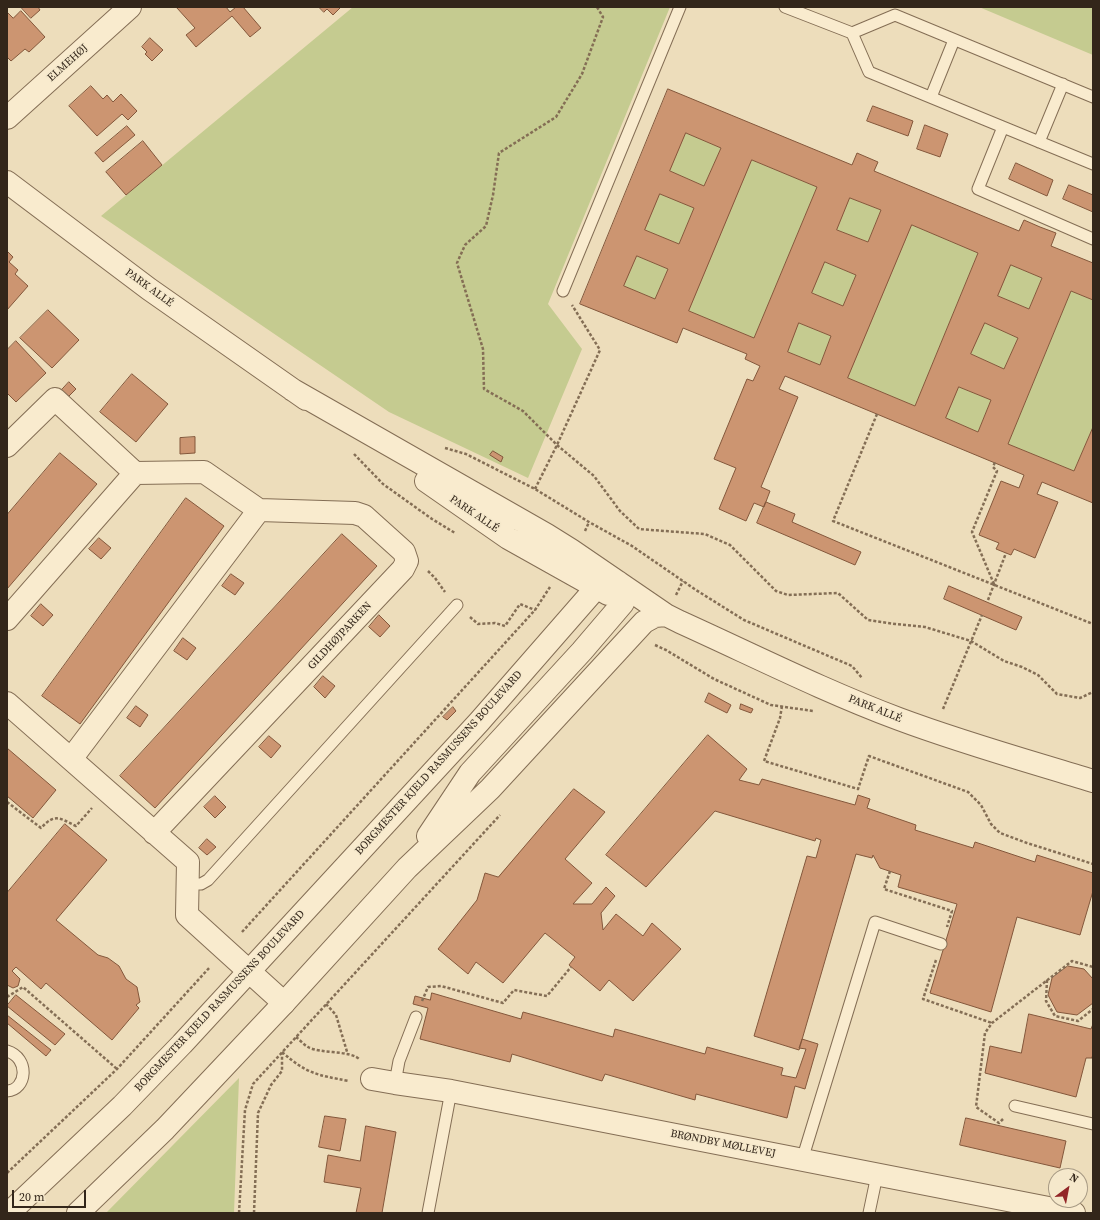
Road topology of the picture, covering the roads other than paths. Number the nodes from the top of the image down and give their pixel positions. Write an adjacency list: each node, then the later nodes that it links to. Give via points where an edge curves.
1 (130, 7): 9 (street, ELMEHØJ)
2 (680, 7): 15 (lane)
3 (785, 7): 4 (lane)
4 (852, 34): 5 (lane, via 895,15); 7 (lane, via 869,72)
5 (954, 40): 6 (lane); 7 (lane)
6 (1063, 84): 8 (lane); 11 (lane)
7 (931, 97): 10 (lane)
8 (1093, 97)
9 (7, 118)
10 (1003, 127): 11 (lane); 14 (lane, via 978,189)
11 (1039, 142): 12 (lane)
12 (1093, 164)
13 (7, 182): 16 (street, PARK ALLÉ, via 149,289)
14 (1093, 238)
15 (563, 291)
16 (293, 390): 20 (street, PARK ALLÉ, via 547,535); 21 (street, PARK ALLÉ, via 508,538)
17 (7, 446): 18 (street, via 55,399)
18 (135, 473): 19 (street, via 204,472); 25 (street)
19 (259, 510): 27 (street); 29 (street, GILDHØJPARKEN, via 355,513 364,516 404,552 407,561 403,569)
20 (618, 582): 21 (street); 22 (street); 24 (street, PARK ALLÉ)
21 (596, 588): 22 (street, PARK ALLÉ); 33 (street, BORGMESTER KJELD RASMUSSENS BOULEVARD, via 478,722)
22 (623, 602): 24 (street, PARK ALLÉ); 30 (street, via 582,651 470,773)
23 (457, 605): 31 (lane, via 208,880 201,884)
24 (666, 615): 28 (street, PARK ALLÉ, via 778,668 885,713 934,732); 30 (street, via 656,616 644,622 490,789)
25 (7, 619)
26 (7, 703): 27 (street)
27 (71, 760): 29 (street)
28 (1093, 782)
29 (154, 833): 31 (street, via 188,862)
30 (407, 868): 34 (street)
31 (188, 884): 33 (street, via 187,915)
32 (941, 944): 43 (lane, via 876,922)
33 (249, 971): 34 (street); 45 (street, BORGMESTER KJELD RASMUSSENS BOULEVARD, via 122,1106)
34 (284, 1003): 46 (street, via 165,1129)
35 (416, 1017): 38 (lane, via 399,1061)
36 (7, 1052): 39 (lane, via 17,1056 23,1065 24,1075 20,1084)
37 (372, 1079): 38 (street, BRØNDBY MØLLEVEJ)
38 (395, 1083): 40 (street, BRØNDBY MØLLEVEJ)
39 (7, 1091)
40 (451, 1091): 43 (street, BRØNDBY MØLLEVEJ); 47 (lane)
41 (1015, 1106): 42 (lane)
42 (1093, 1124)
43 (802, 1160): 44 (street, BRØNDBY MØLLEVEJ)
44 (877, 1175): 48 (lane); 49 (street, BRØNDBY MØLLEVEJ)
45 (10, 1213)
46 (78, 1213)
47 (428, 1213)
48 (869, 1213)
49 (1074, 1213)

